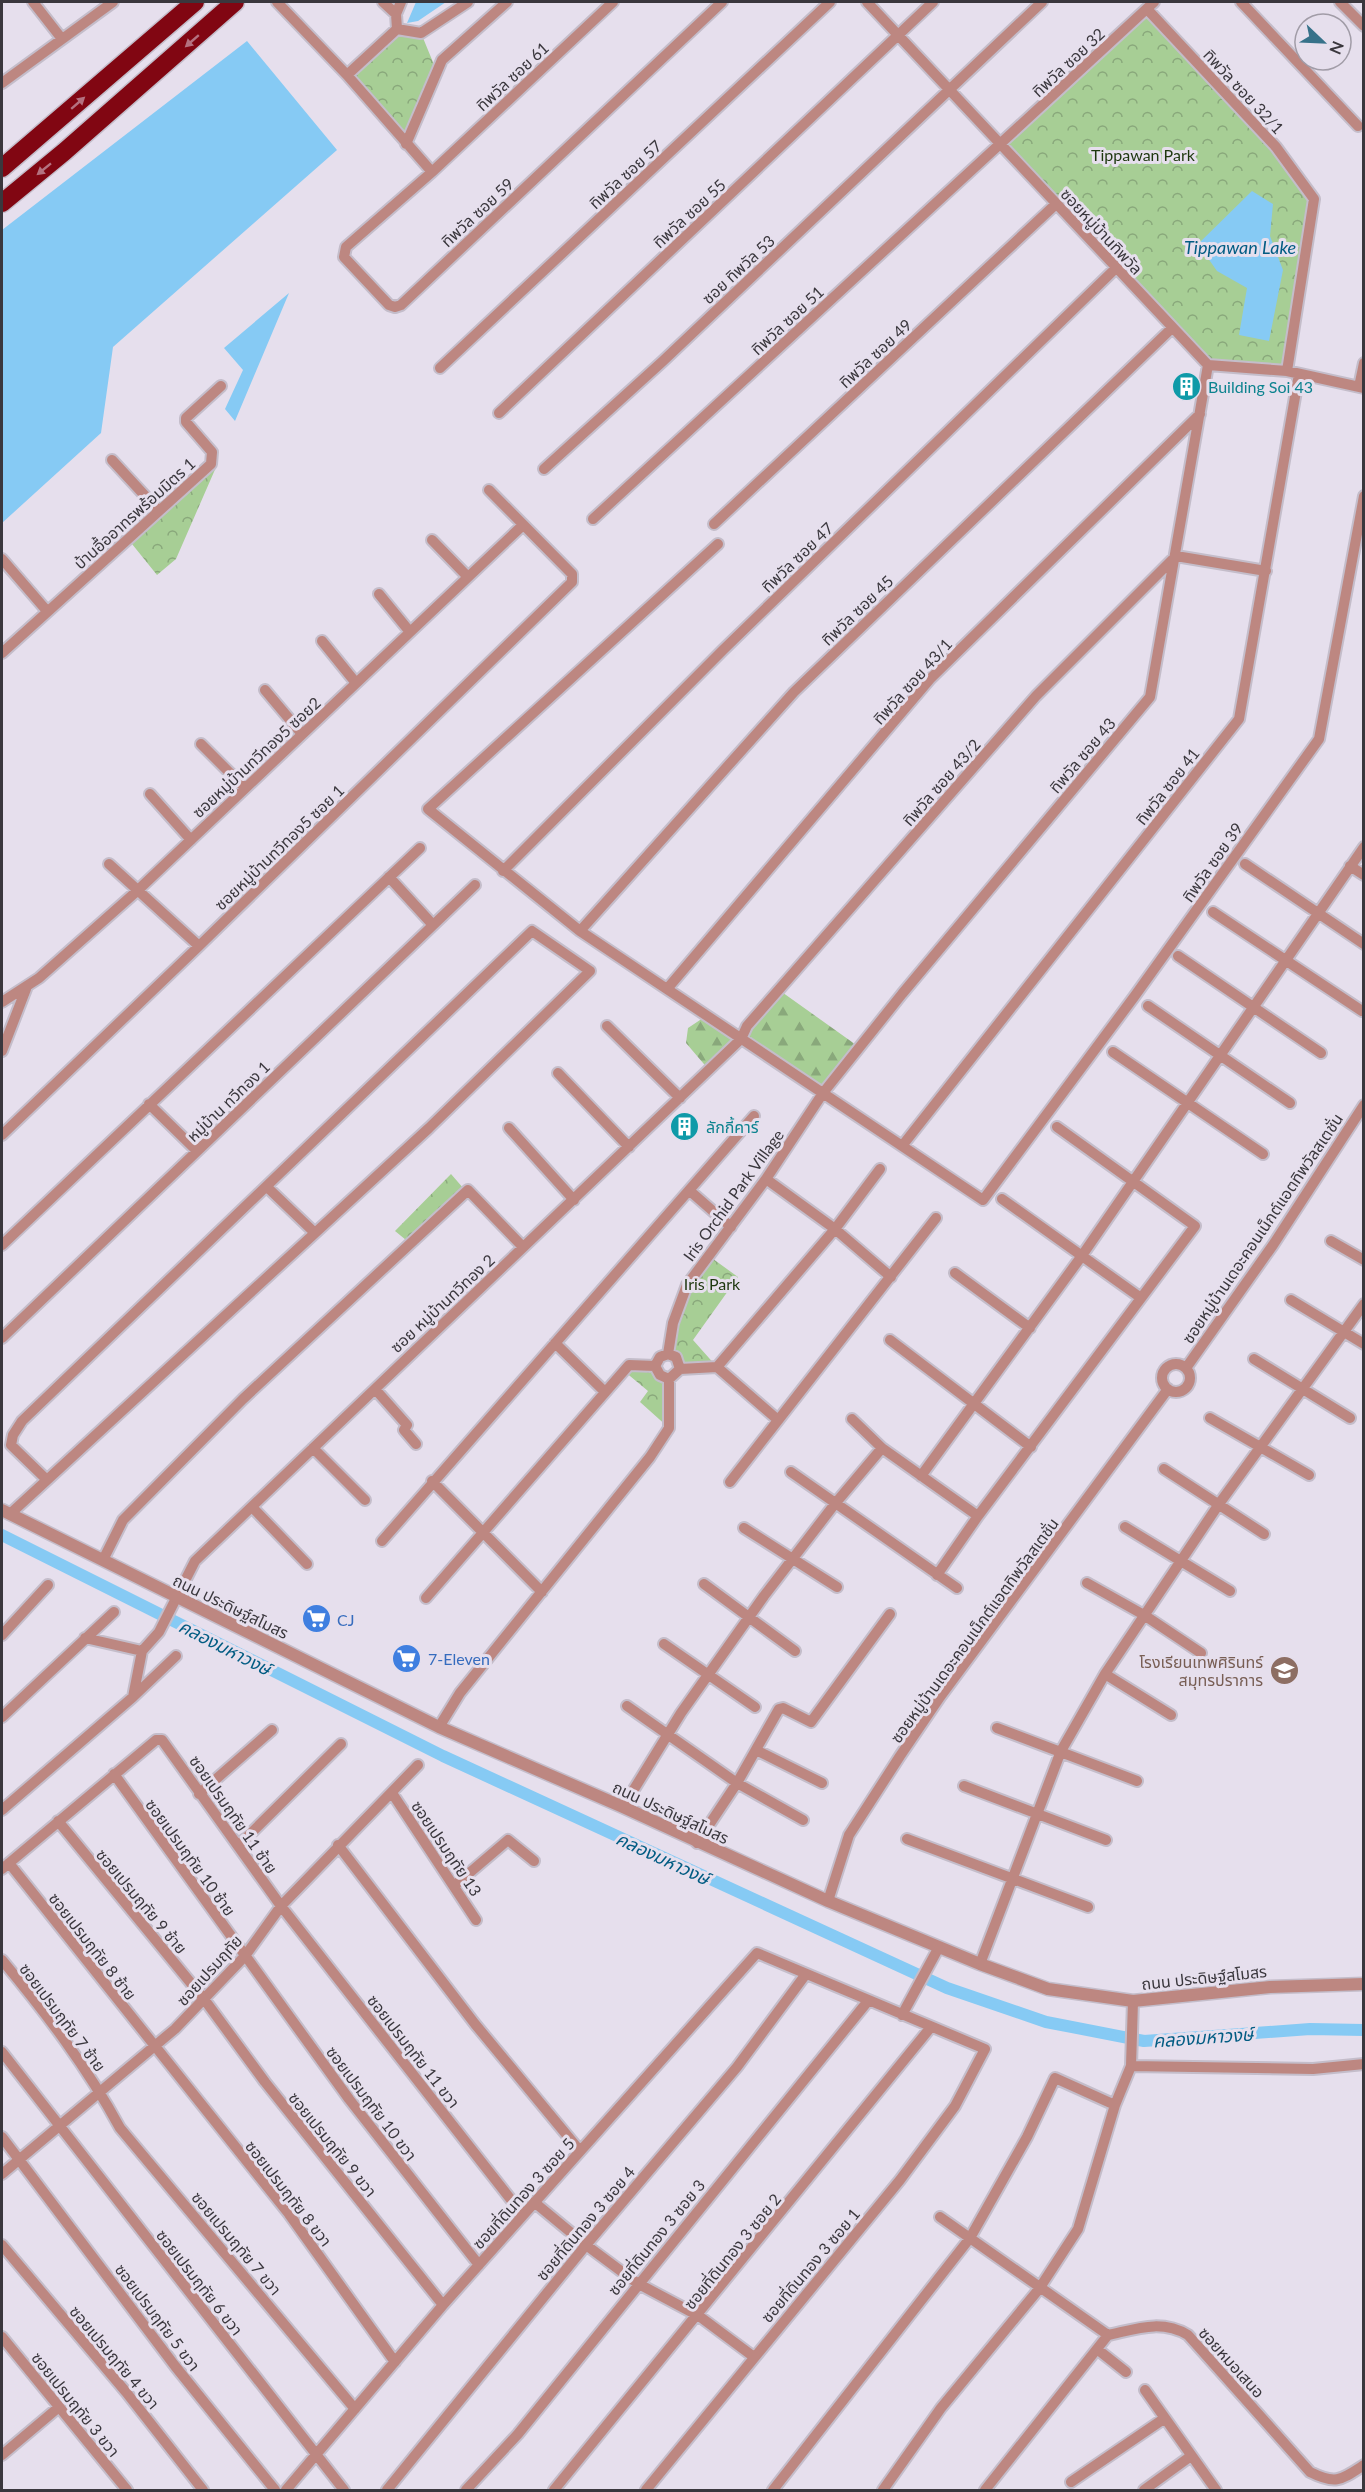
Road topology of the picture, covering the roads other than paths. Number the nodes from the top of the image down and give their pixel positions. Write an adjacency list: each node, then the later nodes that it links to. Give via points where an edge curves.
1 (33, 2): 23 (street)
2 (113, 2): 23 (street)
3 (195, 2): 30 (highway, one-way to 3)
4 (235, 2): 32 (highway, one-way to 32)
5 (277, 2): 24 (street)
6 (383, 2): 19 (street)
7 (401, 2): 19 (street)
8 (468, 2): 21 (street, via 421,33)
9 (507, 2): 28 (street, via 442,60)
10 (613, 2): 31 (street, ทิพวัล ซอย 61)
11 (722, 2): 31 (street, ทิพวัล ซอย 59, via 395,308 344,257 344,252)
12 (830, 2): 38 (street, ทิพวัล ซอย 57)
13 (867, 2): 22 (street, ซอยหมู่บ้านทิพวัล)
14 (933, 2): 22 (street, ทิพวัล ซอย 55)
15 (1042, 2): 26 (street, ซอย ทิพวัล 53)
16 (1241, 2): 27 (street)
17 (1340, 2): 20 (street)
18 (1150, 5): 29 (street, ทิพวัล ซอย 32); 39 (street, ทิพวัล ซอย 32/1, via 1276,147 1314,199)
19 (396, 14): 21 (street)
20 (1364, 26)
21 (397, 29): 24 (street)
22 (898, 35): 26 (street, ซอยหมู่บ้านทิพวัล); 43 (street, ทิพวัล ซอย 55)
23 (62, 39): 25 (street)
24 (347, 75): 28 (street)
25 (2, 83)
26 (950, 89): 29 (street, ซอยหมู่บ้านทิพวัล); 46 (street, ซอย ทิพวัล 53)
27 (1358, 126)
28 (406, 144): 31 (street)
29 (1001, 144): 33 (street, ซอยหมู่บ้านทิพวัล); 50 (street, ทิพวัล ซอย 51)
30 (2, 168)
31 (432, 172)
32 (2, 203)
33 (1056, 204): 34 (street, ซอยหมู่บ้านทิพวัล); 51 (street, ทิพวัล ซอย 49)
34 (1116, 268): 35 (street, ซอยหมู่บ้านทิพวัล); 76 (street, ทิพวัล ซอย 47, via 723,650)
35 (1172, 328): 37 (street, ซอยหมู่บ้านทิพวัล); 84 (street, ทิพวัล ซอย 45, via 794,692)
36 (1364, 363): 42 (street)
37 (1208, 364): 39 (street); 44 (street, ทิพวัล ซอย 43)
38 (440, 368)
39 (1287, 371): 40 (street)
40 (1299, 374): 42 (street); 57 (street, ทิพวัล ซอย 41)
41 (220, 387): 49 (street, บ้านอื้ออาทรพร้อมมิตร 1, via 186,418 212,452 211,464)
42 (1361, 388)
43 (499, 413)
44 (1200, 414): 55 (street, ทิพวัล ซอย 43); 90 (street, ทิพวัล ซอย 43/1, via 930,679)
45 (112, 460): 49 (street)
46 (544, 469)
47 (489, 490): 52 (street)
48 (1364, 496): 112 (street, ทิพวัล ซอย 39, via 1319,739 983,1200)
49 (159, 511): 60 (street, บ้านอื้ออาทรพร้อมมิตร 1)
50 (593, 519)
51 (714, 524)
52 (523, 525): 58 (street, ซอยหมู่บ้านทวีทอง5 ซอย2); 86 (street, ซอยหมู่บ้านทวีทอง5 ซอย 1, via 573,577)
53 (432, 540): 58 (street)
54 (718, 544): 76 (street, via 428,809)
55 (1176, 556): 57 (street); 96 (street, ทิพวัล ซอย 43/2, via 1036,696 747,1026); 102 (street, ทิพวัล ซอย 43, via 1149,699)
56 (2, 559): 60 (street)
57 (1266, 571): 112 (street, ทิพวัล ซอย 41, via 1239,719)
58 (467, 576): 61 (street, ซอยหมู่บ้านทวีทอง5 ซอย2)
59 (379, 594): 61 (street)
60 (47, 611): 63 (street, บ้านอื้ออาทรพร้อมมิตร 1)
61 (410, 632): 64 (street, ซอยหมู่บ้านทวีทอง5 ซอย2)
62 (322, 641): 64 (street)
63 (2, 652)
64 (356, 683): 66 (street, ซอยหมู่บ้านทวีทอง5 ซอย2)
65 (265, 690): 66 (street)
66 (303, 734): 68 (street, ซอยหมู่บ้านทวีทอง5 ซอย2)
67 (201, 744): 68 (street)
68 (245, 788): 70 (street, ซอยหมู่บ้านทวีทอง5 ซอย2)
69 (150, 795): 70 (street)
70 (190, 840): 80 (street, ซอยหมู่บ้านทวีทอง5 ซอย2)
71 (1364, 847): 75 (street)
72 (420, 848): 78 (street)
73 (109, 864): 80 (street)
74 (1245, 864): 82 (street)
75 (1350, 867): 77 (street); 82 (street)
76 (503, 872): 84 (street)
77 (1364, 875)
78 (389, 877): 83 (street); 106 (street)
79 (475, 885): 83 (street, หมู่บ้าน ทวีทอง 1)
80 (137, 891): 86 (street); 89 (street, ซอยหมู่บ้านทวีทอง5 ซอย2)
81 (1213, 912): 88 (street)
82 (1318, 914): 85 (street); 88 (street)
83 (433, 925): 114 (street, หมู่บ้าน ทวีทอง 1)
84 (580, 931): 90 (street)
85 (1364, 944)
86 (199, 946): 111 (street, ซอยหมู่บ้านทวีทอง5 ซอย 1)
87 (1178, 956): 93 (street)
88 (1286, 961): 93 (street); 94 (street)
89 (26, 989): 91 (street, ซอยหมู่บ้านทวีทอง5 ซอย2); 97 (street)
90 (667, 989): 96 (street)
91 (2, 1002)
92 (1148, 1006): 100 (street)
93 (1254, 1007): 99 (street); 100 (street)
94 (1362, 1011)
95 (607, 1026): 103 (street)
96 (741, 1039): 102 (street); 103 (street, ซอย หมู่บ้านทวีทอง 2)
97 (2, 1051)
98 (1113, 1052): 104 (street)
99 (1322, 1053)
100 (1220, 1055): 104 (street); 105 (street)
101 (558, 1073): 113 (street)
102 (823, 1093): 112 (street); 117 (street, Iris Orchid Park Village)
103 (680, 1098): 113 (street, ซอย หมู่บ้านทวีทอง 2)
104 (1188, 1102): 115 (street); 118 (street)
105 (1290, 1103)
106 (148, 1104): 114 (street); 128 (street)
107 (1364, 1105): 147 (street, ซอยหมู่บ้านเดอะคอนเน็กต์แอตทิพวัลสเตชั่น, via 1273,1245)
108 (754, 1116): 120 (street)
109 (1057, 1127): 118 (street)
110 (509, 1128): 122 (street)
111 (2, 1135)
112 (902, 1146)
113 (629, 1147): 122 (street, ซอย หมู่บ้านทวีทอง 2)
114 (197, 1151): 139 (street, หมู่บ้าน ทวีทอง 1)
115 (1263, 1154)
116 (880, 1169): 125 (street)
117 (766, 1179): 124 (street, Iris Orchid Park Village); 125 (street)
118 (1134, 1181): 130 (street); 134 (street, via 1195,1226)
119 (267, 1187): 126 (street); 126 (street, via 532,931 590,971); 168 (street, via 22,1421 11,1445)
120 (690, 1191): 124 (street); 141 (street)
121 (1002, 1198): 130 (street)
122 (574, 1200): 129 (street, ซอย หมู่บ้านทวีทอง 2)
123 (936, 1218): 133 (street)
124 (731, 1227): 143 (street, Iris Orchid Park Village, via 687,1285 673,1323)
125 (835, 1229): 133 (street); 146 (street)
126 (315, 1233): 168 (street)
127 (1331, 1241): 131 (street)
128 (2, 1245)
129 (523, 1247): 151 (street, ซอย หมู่บ้านทวีทอง 2); 183 (street, via 468,1190 243,1399 123,1520)
130 (1082, 1257): 134 (street); 137 (street)
131 (1364, 1260)
132 (954, 1273): 137 (street)
133 (891, 1277): 158 (street)
134 (1141, 1298): 161 (street)
135 (1291, 1300): 138 (street)
136 (1364, 1304): 138 (street)
137 (1030, 1328): 154 (street)
138 (1345, 1333): 142 (street); 150 (street)
139 (2, 1338)
140 (890, 1340): 154 (street)
141 (555, 1343): 153 (street); 169 (street)
142 (1364, 1344)
143 (668, 1354): 145 (street, via 660,1357); 148 (street, via 676,1357)
144 (1254, 1359): 150 (street)
145 (655, 1366): 149 (street, via 660,1375); 153 (street, via 629,1365)
146 (717, 1367): 148 (street); 158 (street)
147 (1186, 1368): 152 (street, ซอยหมู่บ้านเดอะคอนเน็กต์แอตทิพวัลสเตชั่น, via 1190,1376 1185,1389); 152 (street, ซอยหมู่บ้านเดอะคอนเน็กต์แอตทิพวัลสเตชั่น, via 1173,1365 1166,1370 1163,1382)
148 (680, 1369): 149 (street)
149 (669, 1379): 192 (street, via 669,1428)
150 (1301, 1388): 156 (street); 160 (street)
151 (375, 1389): 159 (street, via 407,1425 404,1430); 162 (street, ซอย หมู่บ้านทวีทอง 2)
152 (1168, 1389): 243 (street, ซอยหมู่บ้านเดอะคอนเน็กต์แอตทิพวัลสเตชั่น, via 893,1766 849,1835)
153 (604, 1391): 179 (street)
154 (974, 1404): 161 (street); 167 (street)
155 (1210, 1418): 160 (street)
156 (1350, 1418)
157 (852, 1419): 163 (street)
158 (778, 1420): 170 (street)
159 (416, 1444)
160 (1260, 1446): 166 (street); 173 (street)
161 (1031, 1447): 176 (street)
162 (313, 1448): 171 (street); 174 (street, ซอย หมู่บ้านทวีทอง 2)
163 (882, 1448): 167 (street); 172 (street)
164 (1164, 1468): 173 (street)
165 (791, 1472): 172 (street)
166 (1309, 1475)
167 (921, 1476): 176 (street)
168 (47, 1480): 175 (street)
169 (432, 1481): 179 (street); 181 (street)
170 (730, 1482)
171 (365, 1500)
172 (834, 1504): 182 (street); 186 (street)
173 (1220, 1504): 180 (street); 184 (street)
174 (252, 1507): 185 (street); 195 (street, ซอย หมู่บ้านทวีทอง 2, via 195,1561)
175 (6, 1512): 183 (street, ถนน ประดิษฐ์สโมสร)
176 (978, 1516): 186 (street)
177 (1125, 1527): 184 (street)
178 (744, 1528): 182 (street)
179 (483, 1534): 192 (street); 194 (street)
180 (1264, 1534)
181 (382, 1541)
182 (793, 1558): 190 (street); 199 (street)
183 (103, 1560): 195 (street, ถนน ประดิษฐ์สโมสร)
184 (1182, 1562): 193 (street); 198 (street)
185 (307, 1564)
186 (937, 1575): 191 (street)
187 (1087, 1583): 198 (street)
188 (704, 1584): 199 (street)
189 (48, 1585): 200 (street)
190 (837, 1587)
191 (957, 1588)
192 (542, 1592): 214 (street, via 460,1693)
193 (1230, 1592)
194 (426, 1598)
195 (174, 1600): 203 (street, ซอย หมู่บ้านทวีทอง 2, via 159,1632); 214 (street, ถนน ประดิษฐ์สโมสร)
196 (114, 1612): 201 (street)
197 (890, 1614): 219 (street, via 812,1722 780,1707)
198 (1144, 1615): 205 (street); 207 (street)
199 (749, 1618): 204 (street); 208 (street)
200 (2, 1635)
201 (86, 1638): 203 (street); 213 (street)
202 (664, 1644): 208 (street)
203 (142, 1651): 209 (street)
204 (795, 1651)
205 (1201, 1653)
206 (176, 1656): 209 (street)
207 (1106, 1674): 212 (street); 220 (street)
208 (709, 1677): 211 (street); 217 (street)
209 (133, 1697): 230 (street)
210 (627, 1706): 217 (street)
211 (755, 1707)
212 (1171, 1715)
213 (2, 1717)
214 (439, 1727): 229 (street, ถนน ประดิษฐ์สโมสร)
215 (997, 1728): 220 (street)
216 (272, 1730): 228 (street)
217 (668, 1736): 224 (street); 229 (street)
218 (341, 1744): 238 (street)
219 (756, 1750): 224 (street); 225 (street)
220 (1061, 1751): 223 (street); 231 (street)
221 (418, 1765): 227 (street, ซอยเปรมฤทัย)
222 (114, 1774): 228 (street, ซอยเปรมฤทัย 11 ซ้าย, via 156,1740 162,1740); 233 (street); 248 (street, ซอยเปรมฤทัย 10 ซ้าย)
223 (1137, 1781)
224 (737, 1783): 232 (street); 236 (street)
225 (822, 1783)
226 (964, 1786): 231 (street)
227 (392, 1793): 237 (street, ซอยเปรมฤทัย); 242 (street, ซอยเปรมฤทัย 13)
228 (199, 1794): 238 (street, ซอยเปรมฤทัย 11 ซ้าย)
229 (623, 1807): 236 (street, ถนน ประดิษฐ์สโมสร)
230 (2, 1810)
231 (1036, 1814): 235 (street); 241 (street)
232 (803, 1820)
233 (58, 1821): 240 (street); 253 (street, ซอยเปรมฤทัย 9 ซ้าย)
234 (907, 1839): 241 (street)
235 (1106, 1840)
236 (697, 1844): 243 (street, ถนน ประดิษฐ์สโมสร)
237 (338, 1845): 244 (street, ซอยเปรมฤทัย); 266 (street, via 475,2024)
238 (238, 1846): 244 (street, ซอยเปรมฤทัย 11 ซ้าย)
239 (534, 1862): 242 (street, via 508,1840)
240 (5, 1866): 258 (street, ซอยเปรมฤทัย 8 ซ้าย)
241 (1012, 1876): 245 (street); 250 (street)
242 (454, 1886): 246 (street, ซอยเปรมฤทัย 13)
243 (828, 1902): 247 (street, ถนน ประดิษฐ์สโมสร)
244 (281, 1906): 248 (street, ซอยเปรมฤทัย); 270 (street, ซอยเปรมฤทัย 11 ขวา)
245 (1088, 1907)
246 (476, 1920)
247 (939, 1947): 250 (street, ถนน ประดิษฐ์สโมสร); 256 (street)
248 (245, 1956): 253 (street, ซอยเปรมฤทัย); 275 (street, ซอยเปรมฤทัย 10 ขวา, via 349,2099)
249 (2, 1960): 262 (street, ซอยเปรมฤทัย 7 ซ้าย, via 52,2021)
250 (980, 1964): 255 (street, ถนน ประดิษฐ์สโมสร, via 1048,1989)
251 (806, 1974): 254 (street); 266 (street, ซอยที่ดินทอง 3 ซอย 5, via 757,1953); 274 (street, ซอยที่ดินทอง 3 ซอย 4, via 737,2067)
252 (1364, 1984): 255 (street, ถนน ประดิษฐ์สโมสร, via 1270,1987)
253 (204, 1999): 258 (street, ซอยเปรมฤทัย); 278 (street, ซอยเปรมฤทัย 9 ขวา, via 265,2082)
254 (868, 2001): 256 (street); 276 (street, ซอยที่ดินทอง 3 ซอย 3)
255 (1133, 2001): 260 (street)
256 (902, 2015): 257 (street)
257 (931, 2027): 279 (street, ซอยที่ดินทอง 3 ซอย 2); 283 (street, ซอยที่ดินทอง 3 ซอย 1, via 985,2049 955,2106 900,2180)
258 (154, 2047): 262 (street, ซอยเปรมฤทัย); 284 (street, ซอยเปรมฤทัย 8 ขวา, via 289,2214)
259 (2, 2052): 264 (street)
260 (1131, 2064): 261 (street, via 1313,2070); 263 (street)
261 (1364, 2064)
262 (101, 2092): 264 (street, ซอยเปรมฤทัย); 288 (street, ซอยเปรมฤทัย 7 ขวา, via 120,2128)
263 (1115, 2105): 272 (street, via 1055,2079); 277 (street, via 1077,2229)
264 (61, 2125): 267 (street, ซอยเปรมฤทัย); 291 (street, ซอยเปรมฤทัย 6 ขวา)
265 (2, 2137): 267 (street, ซอยเปรมฤทัย 5 ขวา)
266 (580, 2151): 269 (street, ซอยที่ดินทอง 3 ซอย 5)
267 (20, 2160): 268 (street, ซอยเปรมฤทัย); 297 (street, ซอยเปรมฤทัย 5 ขวา, via 175,2366)
268 (2, 2174)
269 (534, 2202): 270 (street, ซอยที่ดินทอง 3 ซอย 5); 274 (street)
270 (523, 2215): 275 (street, ซอยที่ดินทอง 3 ซอย 5)
271 (940, 2217): 272 (street)
272 (970, 2238): 277 (street); 304 (street)
273 (2, 2245): 296 (street, ซอยเปรมฤทัย 4 ขวา)
274 (586, 2245): 276 (street); 300 (street, ซอยที่ดินทอง 3 ซอย 4)
275 (479, 2265): 278 (street, ซอยที่ดินทอง 3 ซอย 5)
276 (638, 2283): 279 (street); 301 (street, ซอยที่ดินทอง 3 ซอย 3, via 518,2434)
277 (1039, 2289): 280 (street); 305 (street, via 941,2408)
278 (443, 2305): 284 (street, ซอยที่ดินทอง 3 ซอย 5)
279 (699, 2316): 283 (street); 302 (street, ซอยที่ดินทอง 3 ซอย 2)
280 (1108, 2335): 282 (street); 293 (street, ซอยหมอเสนอ, via 1155,2324 1176,2328 1188,2335 1310,2472 1339,2481)
281 (2, 2337): 287 (street, ซอยเปรมฤทัย 3 ขวา)
282 (1097, 2349): 285 (street); 306 (street)
283 (754, 2357): 303 (street, ซอยที่ดินทอง 3 ซอย 1)
284 (395, 2362): 288 (street, ซอยที่ดินทอง 3 ซอย 5)
285 (1126, 2372)
286 (1145, 2390): 289 (street)
287 (59, 2407): 290 (street); 295 (street, ซอยเปรมฤทัย 3 ขวา)
288 (355, 2409): 291 (street, ซอยที่ดินทอง 3 ซอย 5)
289 (1165, 2418): 292 (street); 294 (street)
290 (3, 2450)
291 (316, 2456): 298 (street, ซอยที่ดินทอง 3 ซอย 5); 299 (street)
292 (1191, 2456): 307 (street); 308 (street)
293 (1364, 2465)
294 (1071, 2482)
295 (127, 2490)
296 (203, 2490)
297 (275, 2490)
298 (286, 2490)
299 (344, 2490)
300 (387, 2490)
301 (466, 2490)
302 (554, 2490)
303 (646, 2490)
304 (773, 2490)
305 (883, 2490)
306 (985, 2490)
307 (1144, 2490)
308 (1216, 2490)

